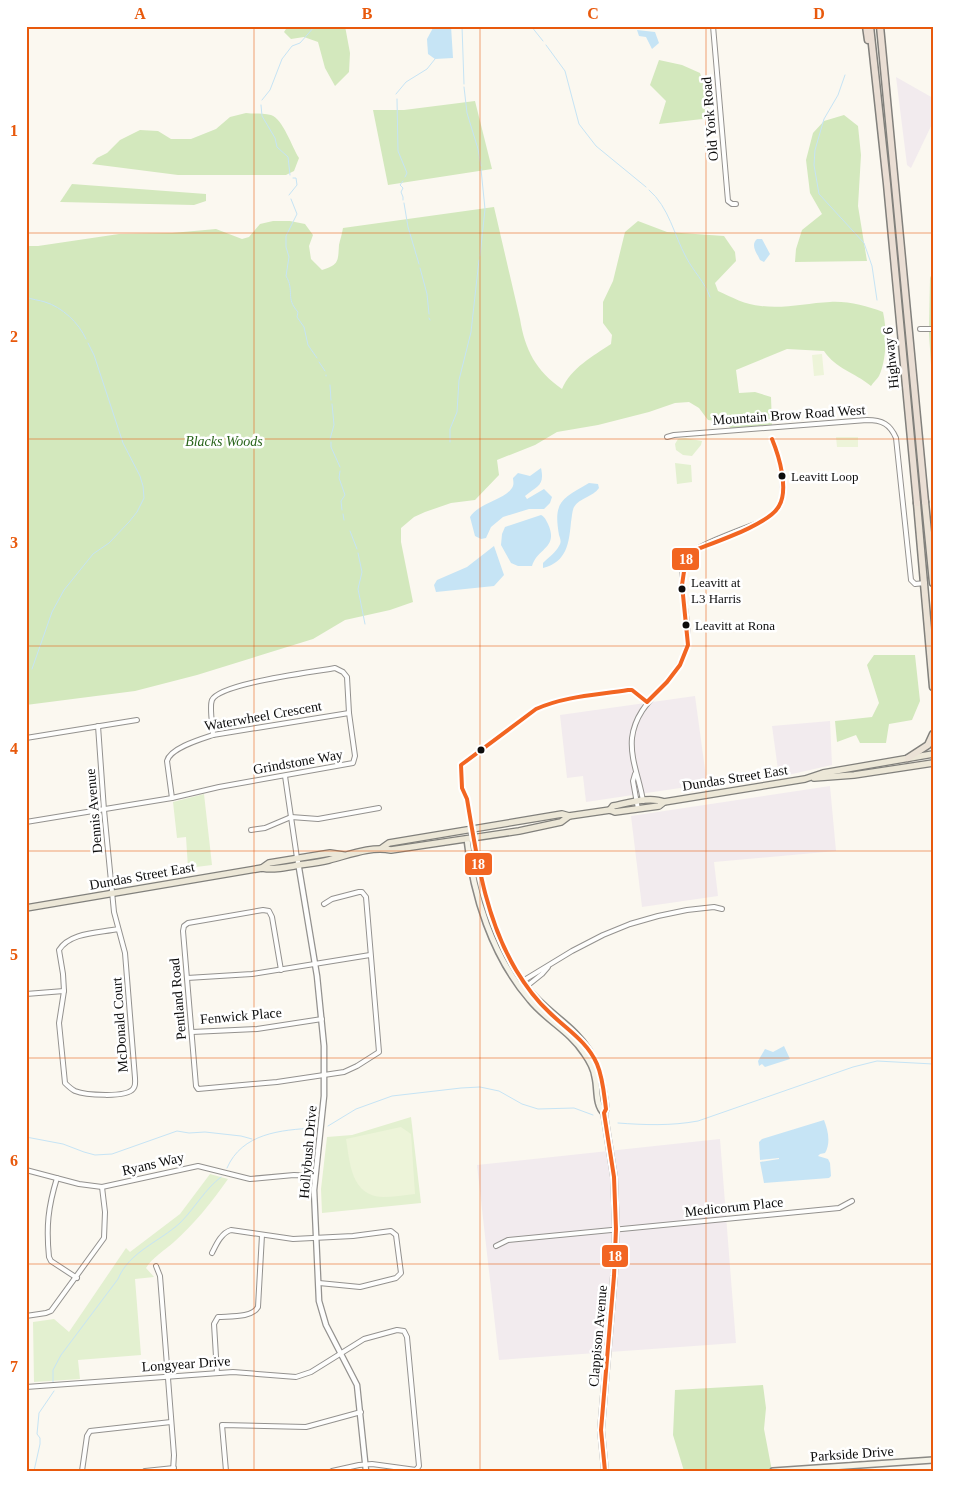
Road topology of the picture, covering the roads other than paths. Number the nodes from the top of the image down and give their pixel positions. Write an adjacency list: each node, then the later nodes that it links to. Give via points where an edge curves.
1 (713, 26): 6 (street, Old York Road, via 728,201)
2 (866, 26): 5 (highway)
3 (870, 26): 5 (highway, Highway 6)
4 (882, 26): 12 (highway, Highway 6)
5 (875, 66): 11 (highway, Highway 6)
6 (736, 204)
7 (920, 330): 8 (street)
8 (933, 330)
9 (667, 437): 11 (street, Mountain Brow Road West, via 867,420 886,423 896,438 911,580 915,584)
10 (772, 439): 24 (street, via 778,452 783,493 773,514 695,550 686,558 682,585 688,645 680,664 643,708 635,723 632,739)
11 (925, 583): 13 (highway, Highway 6)
12 (933, 583)
13 (929, 592): 14 (highway, Highway 6)
14 (933, 687)
15 (349, 713): 19 (street, Waterwheel Crescent); 19 (street, Grindstone Way, via 347,677 335,668 240,685 216,696 211,706); 25 (street, Grindstone Way, via 355,756 353,763)
16 (137, 720): 17 (street)
17 (98, 726): 20 (street); 32 (street, Dennis Avenue)
18 (933, 734): 22 (highway, via 928,745)
19 (213, 735): 27 (street, Waterwheel Crescent, via 168,756)
20 (26, 738)
21 (933, 754): 22 (main road, Dundas Street East)
22 (908, 758): 26 (main road, Dundas Street East)
23 (933, 763): 26 (main road, Dundas Street East)
24 (636, 774): 28 (street); 29 (street)
25 (285, 776): 27 (street, Grindstone Way); 35 (street)
26 (810, 778): 29 (main road, Dundas Street East, via 664,802 658,806)
27 (172, 798): 32 (street, Grindstone Way)
28 (636, 802): 29 (main road, Dundas Street East); 31 (street); 33 (main road, Dundas Street East, via 613,806)
29 (644, 805): 31 (main road, Dundas Street East)
30 (379, 808): 35 (street, via 318,819)
31 (638, 809): 33 (main road, Dundas Street East)
32 (104, 810): 36 (street, Grindstone Way); 46 (street, Dennis Avenue)
33 (610, 810): 34 (main road, Dundas Street East)
34 (569, 816): 37 (main road, Dundas Street East, via 562,814); 40 (main road, Dundas Street East, via 561,822)
35 (291, 818): 39 (street); 43 (street)
36 (26, 822)
37 (472, 828): 38 (main road, Dundas Street East); 40 (main road, Clappison Avenue)
38 (465, 829): 40 (street, Clappison Avenue); 41 (main road, Dundas Street East, via 388,843)
39 (251, 830)
40 (470, 838): 41 (main road, Dundas Street East, via 391,850); 56 (main road, Clappison Avenue, via 472,872 485,920 498,951)
41 (382, 848): 42 (main road, Dundas Street East)
42 (343, 855): 43 (main road, Dundas Street East, via 330,853); 44 (main road, Dundas Street East)
43 (297, 858): 44 (street, Hollybush Drive); 45 (main road, Dundas Street East, via 269,863)
44 (298, 866): 45 (main road, Dundas Street East); 52 (street, Hollybush Drive)
45 (262, 868): 46 (main road, Dundas Street East)
46 (113, 894): 48 (main road, Dundas Street East); 50 (street, McDonald Court)
47 (324, 904): 51 (street, via 332,898 359,892 364,894)
48 (26, 908)
49 (722, 909): 53 (street, via 678,911 630,924 585,944)
50 (118, 929): 58 (street, McDonald Court, via 72,938 63,943 59,950); 58 (street, McDonald Court, via 126,964 135,1077 132,1090 100,1094 76,1091 65,1083 59,1023)
51 (370, 955): 52 (street); 62 (street, via 379,1052 349,1070)
52 (315, 964): 54 (street); 60 (street, Hollybush Drive)
53 (548, 967): 56 (street); 57 (street)
54 (281, 970): 55 (street); 55 (street, Pentland Road, via 272,917 269,911 264,910 186,924 183,931)
55 (187, 978): 61 (street, Pentland Road)
56 (521, 983): 57 (main road, Clappison Avenue)
57 (525, 989): 68 (main road, Clappison Avenue, via 542,1013 588,1053 600,1090 600,1109 604,1113 614,1177)
58 (64, 992): 59 (street)
59 (26, 994)
60 (322, 1019): 61 (street, Fenwick Place, via 264,1029); 62 (street, Hollybush Drive)
61 (192, 1032): 62 (street, Pentland Road, via 198,1089)
62 (325, 1075): 64 (street, Hollybush Drive)
63 (26, 1170): 65 (street, Ryans Way)
64 (315, 1176): 66 (street, Ryans Way, via 254,1179 198,1166); 70 (street, Hollybush Drive)
65 (57, 1178): 66 (street, Ryans Way); 74 (street, via 47,1226 50,1257)
66 (102, 1187): 74 (street, via 104,1238)
67 (852, 1201): 68 (street, Medicorum Place, via 839,1208)
68 (616, 1229): 71 (street, Medicorum Place, via 508,1240); 91 (main road, Clappison Avenue, via 601,1430)
69 (262, 1235): 70 (street); 72 (street, via 228,1231); 78 (street, via 258,1307 251,1314 218,1317 214,1324)
70 (316, 1238): 75 (street, Hollybush Drive); 75 (street, via 394,1233 398,1239 401,1273 396,1278 360,1287)
71 (496, 1246)
72 (212, 1253)
73 (156, 1266): 79 (street, via 160,1276)
74 (76, 1278): 76 (street, via 52,1311)
75 (319, 1283): 77 (street, Hollybush Drive, via 321,1314)
76 (26, 1316)
77 (341, 1353): 78 (street, Longyear Drive, via 311,1372 296,1377); 81 (street, Hollybush Drive, via 355,1380); 84 (street, Longyear Drive, via 368,1338 400,1330 407,1334 419,1466 416,1470)
78 (217, 1373): 79 (street, Longyear Drive)
79 (168, 1377): 80 (street, Longyear Drive); 82 (street)
80 (26, 1387)
81 (361, 1412): 84 (street, Hollybush Drive); 88 (street, via 306,1427 222,1425)
82 (171, 1422): 85 (street); 86 (street, via 90,1430)
83 (933, 1460): 92 (main road, Parkside Drive)
84 (366, 1464): 89 (street); 90 (street, Hollybush Drive)
85 (173, 1469): 87 (street)
86 (82, 1471)
87 (145, 1471)
88 (226, 1471)
89 (332, 1471)
90 (366, 1471)
91 (605, 1471)
92 (773, 1471)

